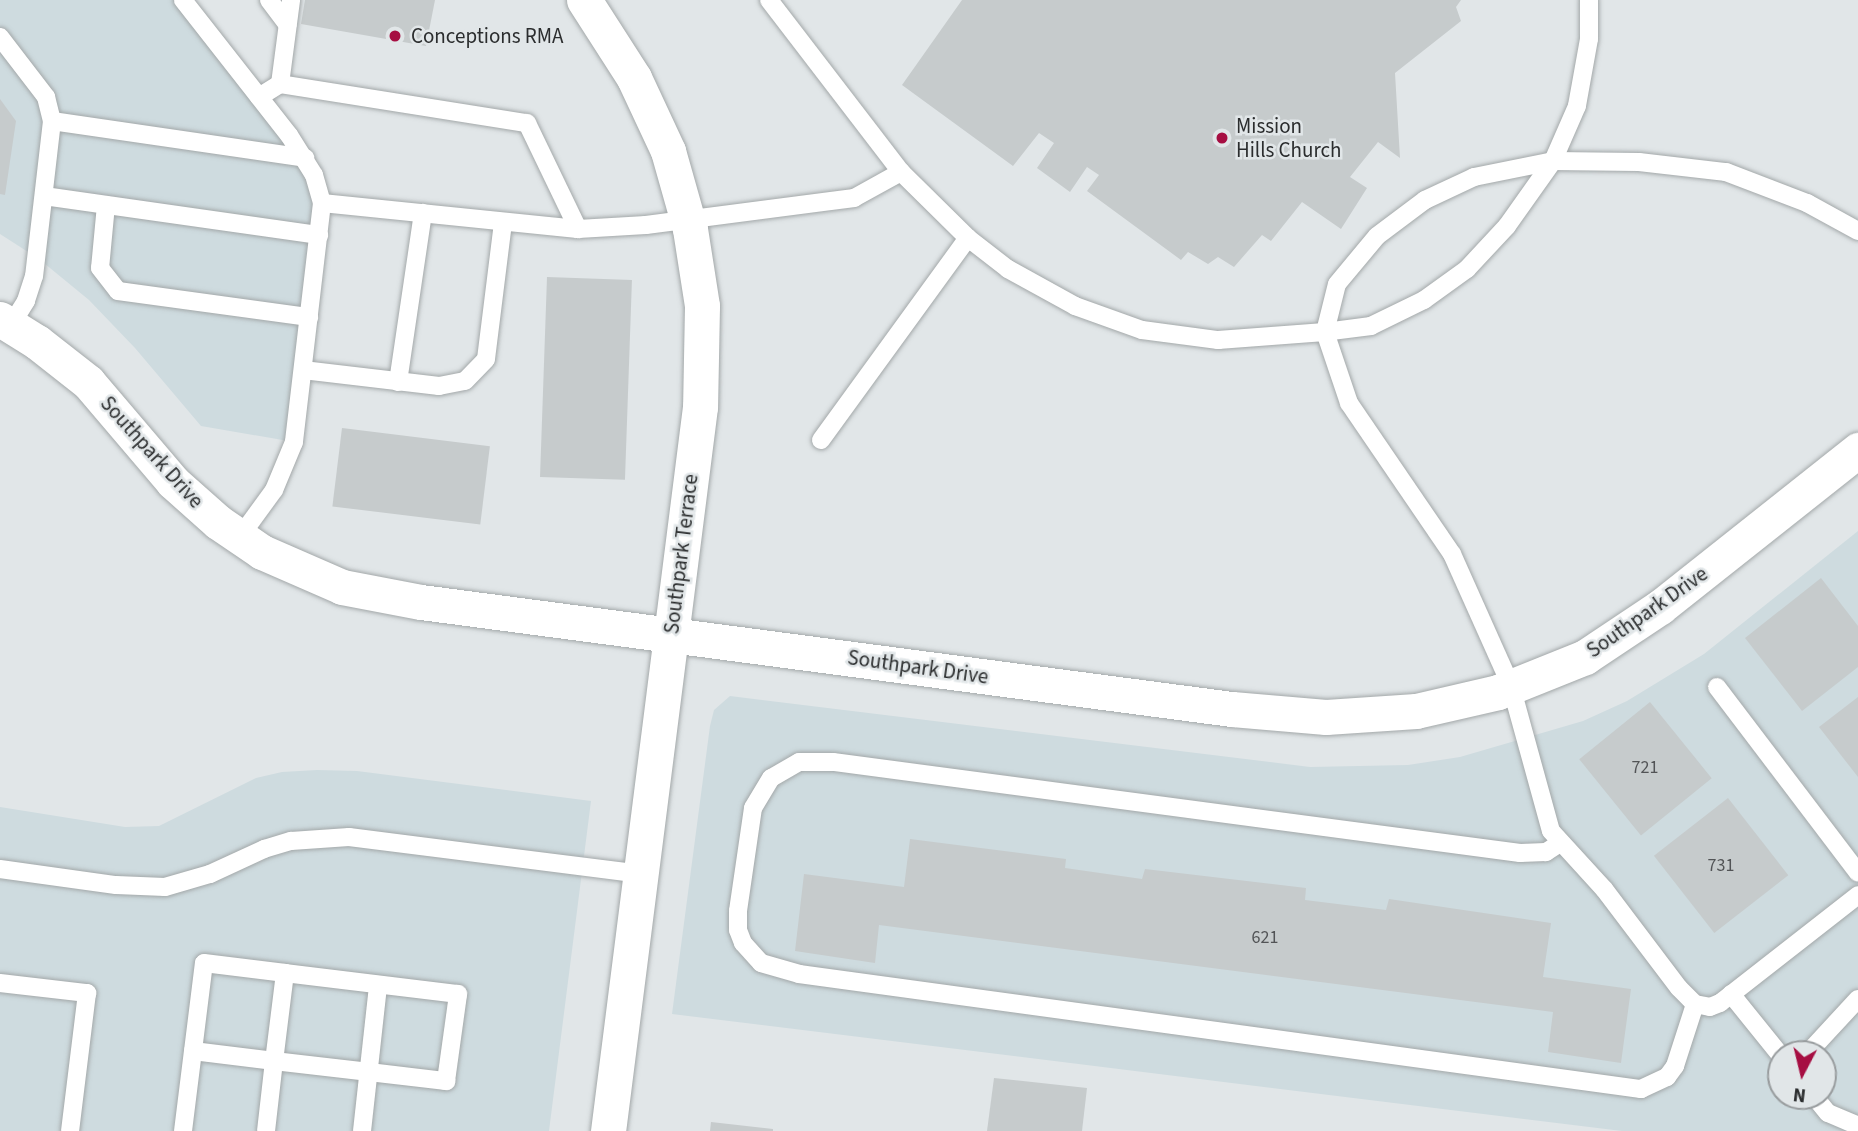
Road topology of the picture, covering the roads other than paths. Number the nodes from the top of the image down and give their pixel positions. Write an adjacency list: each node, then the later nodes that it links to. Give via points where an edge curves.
1 (183, 0): 10 (lane)
2 (269, 0): 7 (lane)
3 (291, 0): 7 (lane)
4 (584, 0): 19 (street, Southpark Terrace, via 652,112)
5 (769, 0): 14 (lane)
6 (1590, 0): 13 (lane, via 1589,38 1577,106)
7 (288, 25): 9 (lane)
8 (0, 37): 11 (lane, via 46,97)
9 (280, 84): 10 (lane); 21 (lane, via 527,123)
10 (259, 97): 12 (lane)
11 (52, 121): 12 (lane); 15 (lane)
12 (305, 158): 16 (lane)
13 (1553, 161): 22 (lane, via 1639,162 1726,173 1807,203); 27 (lane, via 1507,226 1467,269 1424,300 1371,326); 27 (lane, via 1474,177 1425,200 1377,236 1337,284)
14 (901, 172): 19 (lane, via 854,198); 24 (lane)
15 (44, 196): 17 (lane); 26 (lane, via 34,276 26,301)
16 (322, 203): 18 (lane); 23 (lane)
17 (106, 205): 23 (lane); 25 (lane, via 100,268 118,291)
18 (423, 213): 20 (lane); 29 (lane)
19 (688, 218): 21 (lane); 33 (street, Southpark Terrace, via 702,306 702,368)
20 (503, 222): 21 (lane); 29 (lane, via 486,359 465,381 439,386)
21 (578, 229)
22 (1858, 231)
23 (319, 235): 25 (lane)
24 (968, 238): 27 (lane, via 1008,268 1074,306 1142,330 1218,340); 30 (lane)
25 (309, 317): 28 (lane)
26 (5, 322): 32 (street, Southpark Drive, via 88,382 173,482)
27 (1325, 332): 34 (lane, via 1349,403 1452,554)
28 (303, 370): 29 (lane); 32 (lane, via 288,461 274,490)
29 (398, 382)
30 (821, 440)
31 (1858, 450): 34 (street, Southpark Drive, via 1660,607 1585,657)
32 (239, 538): 33 (street, Southpark Drive, via 316,578 372,594)
33 (671, 634): 34 (street, Southpark Drive, via 1232,709 1326,717 1416,712); 39 (street, Southpark Terrace)
34 (1511, 686): 36 (lane, via 1547,817)
35 (1717, 687): 38 (lane)
36 (1560, 843): 46 (lane, via 1604,889); 46 (lane, via 1546,852 1520,853 833,762 799,762 771,778 753,808 738,930 761,963 799,974 1641,1089 1667,1077 1675,1066)
37 (0, 869): 39 (lane, via 164,887 291,841 349,837)
38 (1858, 873)
39 (640, 874): 58 (street, Southpark Terrace)
40 (1858, 895): 44 (lane)
41 (285, 973): 43 (lane); 49 (lane, via 204,963); 50 (lane)
42 (0, 983): 54 (lane, via 87,993)
43 (379, 985): 51 (lane); 51 (lane, via 458,993 446,1081)
44 (1731, 994): 46 (lane, via 1710,1007); 47 (lane)
45 (1858, 999): 48 (lane)
46 (1695, 1004)
47 (1768, 1040)
48 (1820, 1040)
49 (193, 1051): 50 (lane); 55 (lane)
50 (274, 1061): 51 (lane); 56 (lane)
51 (369, 1072): 57 (lane)
52 (1826, 1110): 53 (lane)
53 (1858, 1126)
54 (70, 1131)
55 (183, 1131)
56 (266, 1131)
57 (362, 1131)
58 (608, 1131)

